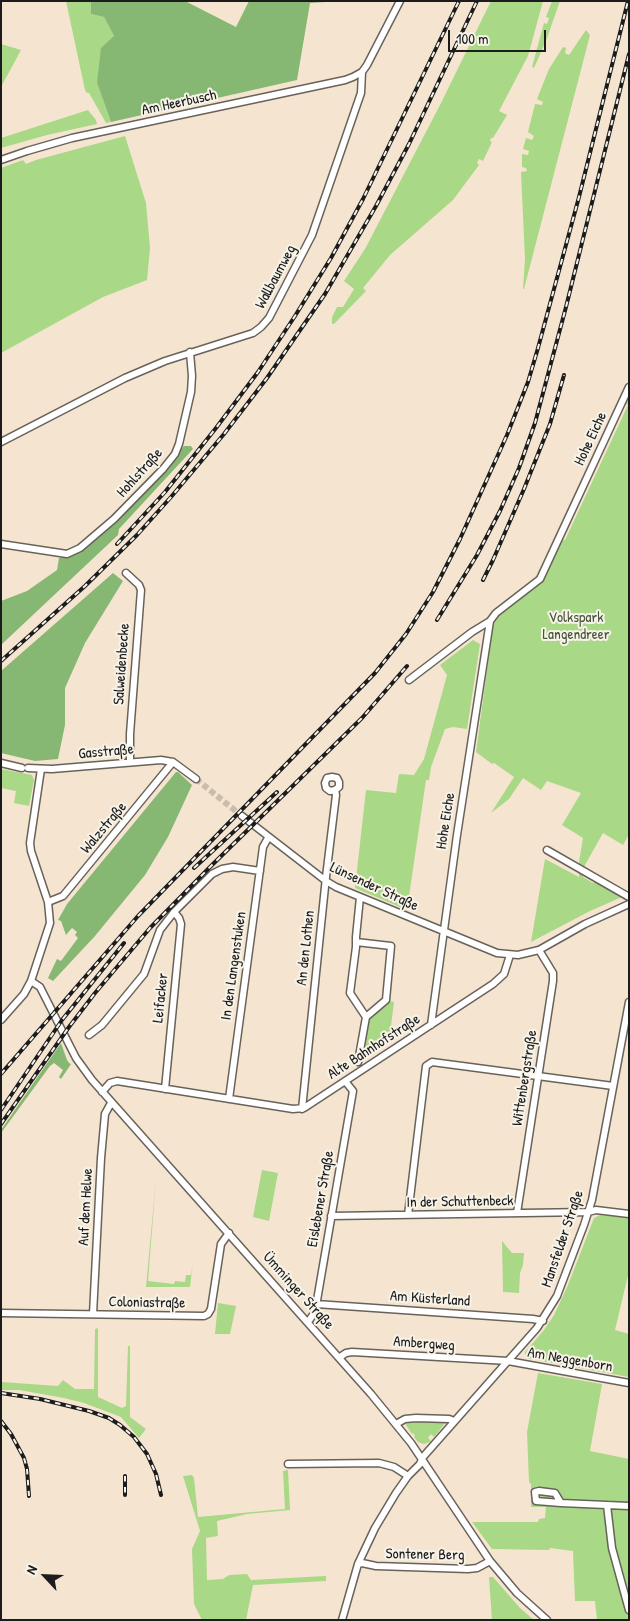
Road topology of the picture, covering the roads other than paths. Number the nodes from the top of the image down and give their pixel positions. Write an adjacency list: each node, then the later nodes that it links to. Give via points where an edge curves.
1 (400, 1): 2 (street, Wallbaumweg)
2 (362, 72): 3 (street, Am Heerbusch, via 345,80 72,138); 4 (street, Wallbaumweg, via 361,93 312,235 269,318 253,333)
3 (1, 160)
4 (190, 352): 6 (street, Wallbaumweg, via 125,378); 7 (street, Hohlstraße, via 192,376 179,444 163,470 114,519 80,548 67,554)
5 (629, 386): 9 (street, Hohe Eiche, via 540,579)
6 (1, 442)
7 (1, 544)
8 (126, 573): 11 (street, Salweidenbecke, via 141,590)
9 (490, 621): 10 (street, Hohe Eiche); 27 (street, Hohe Eiche)
10 (409, 680)
11 (130, 762): 12 (street, Gasstraße); 14 (street, Gasstraße)
12 (174, 762): 15 (street); 24 (street, Walzstraße, via 63,896)
13 (1, 763): 14 (street, Gasstraße)
14 (41, 769): 24 (street, via 30,843)
15 (196, 779)
16 (335, 790): 21 (street, An den Lothen)
17 (242, 816): 18 (street, Lünsender Straße)
18 (268, 838): 20 (street, In den Langenstuken, via 263,847); 21 (street, Lünsender Straße)
19 (547, 850): 23 (street)
20 (260, 871): 26 (street, via 233,867 216,871); 43 (street, In den Langenstuken)
21 (326, 882): 22 (street, Lünsender Straße); 45 (street, An den Lothen)
22 (360, 897): 27 (street, Lünsender Straße); 28 (street)
23 (629, 897)
24 (48, 902): 31 (street, via 50,923)
25 (629, 904): 29 (street)
26 (174, 912): 36 (street, via 156,936 144,974); 41 (street, Leifacker, via 181,924)
27 (443, 932): 30 (street, Lünsender Straße); 35 (street, Hohe Eiche)
28 (356, 942): 33 (street, via 350,993); 33 (street, via 391,946 386,1000)
29 (539, 950): 30 (street); 38 (street, Wittenbergstraße, via 553,978)
30 (510, 955): 35 (street, Alte Bahnhofstraße, via 504,974 493,984)
31 (31, 981): 34 (street); 42 (street, Ümminger Straße, via 40,988 78,1060)
32 (629, 1002): 40 (street, Mansfelder Straße)
33 (366, 1018): 37 (street)
34 (1, 1020)
35 (431, 1025): 39 (street, Alte Bahnhofstraße)
36 (90, 1035)
37 (358, 1062)
38 (538, 1080): 40 (street); 47 (street, Wittenbergstraße); 49 (street, via 432,1062 426,1066)
39 (345, 1081): 45 (street, Alte Bahnhofstraße); 50 (street, Eislebener Straße, via 352,1091)
40 (613, 1086): 46 (street, Mansfelder Straße)
41 (165, 1089): 42 (street, via 117,1081); 43 (street)
42 (102, 1092): 44 (street, Ümminger Straße)
43 (229, 1099): 45 (street)
44 (111, 1103): 51 (street, Ümminger Straße); 54 (street, Auf dem Helwe, via 105,1114)
45 (302, 1109)
46 (588, 1212): 47 (street, In der Schuttenbeck); 48 (street, In der Schuttenbeck); 55 (street, Mansfelder Straße, via 557,1296)
47 (518, 1213): 49 (street, In der Schuttenbeck)
48 (629, 1214)
49 (408, 1215): 50 (street, In der Schuttenbeck)
50 (331, 1216): 52 (street, Eislebener Straße)
51 (228, 1233): 54 (street, Coloniastraße, via 222,1244 208,1314); 56 (street, Ümminger Straße)
52 (316, 1304): 55 (street, Am Küsterland); 56 (street, Eislebener Straße)
53 (1, 1313): 54 (street, Coloniastraße)
54 (93, 1314)
55 (542, 1321): 58 (street, Mansfelder Straße)
56 (308, 1322): 57 (street, Ümminger Straße)
57 (340, 1357): 58 (street, Ambergweg, via 352,1352); 61 (street, Ümminger Straße)
58 (508, 1361): 59 (street, Am Neggenborn); 60 (street, Mansfelder Straße)
59 (629, 1383)
60 (454, 1421): 61 (street, via 416,1418); 62 (street, Mansfelder Straße)
61 (396, 1424): 62 (street, Ümminger Straße)
62 (422, 1460): 64 (street, Mansfelder Straße); 68 (street, Ümminger Straße)
63 (288, 1464): 64 (street, via 379,1463)
64 (408, 1476): 69 (street, Mansfelder Straße, via 381,1516)
65 (561, 1503): 66 (street)
66 (608, 1505): 67 (street); 70 (street, via 612,1548)
67 (629, 1506)
68 (490, 1561): 69 (street, Sontener Berg, via 468,1569); 72 (street, Ümminger Straße, via 517,1593)
69 (358, 1564): 71 (street, Mansfelder Straße)
70 (629, 1610)
71 (342, 1620)
72 (547, 1620)

